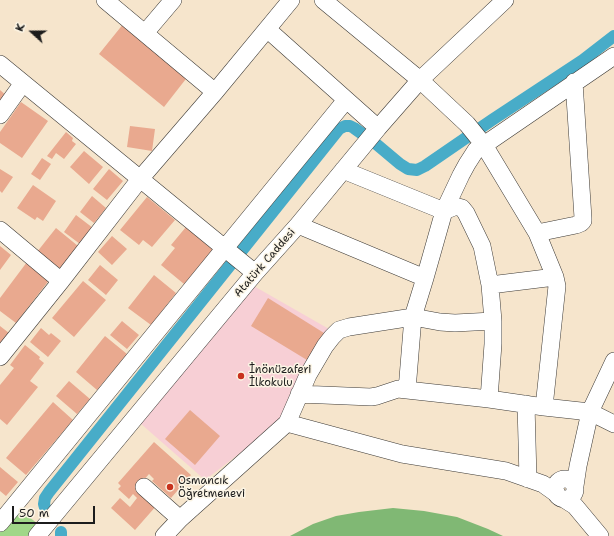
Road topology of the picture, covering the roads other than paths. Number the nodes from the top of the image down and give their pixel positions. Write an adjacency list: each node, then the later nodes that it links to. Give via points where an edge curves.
1 (105, 0): 7 (street)
2 (173, 0): 7 (street)
3 (291, 0): 6 (street)
4 (323, 0): 10 (street)
5 (505, 0): 10 (street, Atatürk Caddesi)
6 (267, 29): 13 (street); 14 (street)
7 (145, 33): 13 (street)
8 (614, 56): 11 (street)
9 (0, 64): 12 (street)
10 (420, 80): 16 (street, Atatürk Caddesi); 17 (street, via 467,124)
11 (574, 82): 17 (street); 23 (street, via 583,221 576,226)
12 (24, 83): 15 (street); 19 (street)
13 (215, 92): 19 (street)
14 (346, 100): 16 (street); 24 (street)
15 (0, 115)
16 (378, 128): 18 (street, Atatürk Caddesi)
17 (484, 145): 20 (street, via 476,150 467,164); 23 (street)
18 (343, 170): 20 (street); 21 (street, Atatürk Caddesi)
19 (140, 179): 24 (street); 28 (street)
20 (444, 211): 27 (street); 29 (street, via 458,207 466,213 482,246)
21 (298, 224): 25 (street, Atatürk Caddesi); 27 (street)
22 (0, 230): 28 (street)
23 (537, 232): 26 (street)
24 (225, 248): 25 (street); 45 (street)
25 (255, 273): 46 (street, Atatürk Caddesi)
26 (555, 277): 29 (street); 38 (street, via 557,291)
27 (425, 278): 30 (street)
28 (61, 281): 32 (street)
29 (490, 285): 31 (street)
30 (413, 318): 31 (street, via 455,323); 34 (street); 35 (street, via 339,330 320,355)
31 (493, 321): 36 (street)
32 (0, 357)
33 (614, 361): 39 (street)
34 (407, 390): 35 (street, via 398,389 374,397); 36 (street)
35 (299, 394): 40 (street)
36 (489, 399): 37 (street)
37 (526, 404): 38 (street); 43 (street)
38 (544, 407): 39 (street)
39 (590, 412): 41 (street); 43 (street)
40 (287, 423): 43 (street, via 402,454 497,469); 44 (street)
41 (614, 424)
42 (144, 487): 44 (street)
43 (562, 487): 48 (street)
44 (180, 519): 47 (street)
45 (0, 523)
46 (40, 532)
47 (164, 536)
48 (600, 536)

